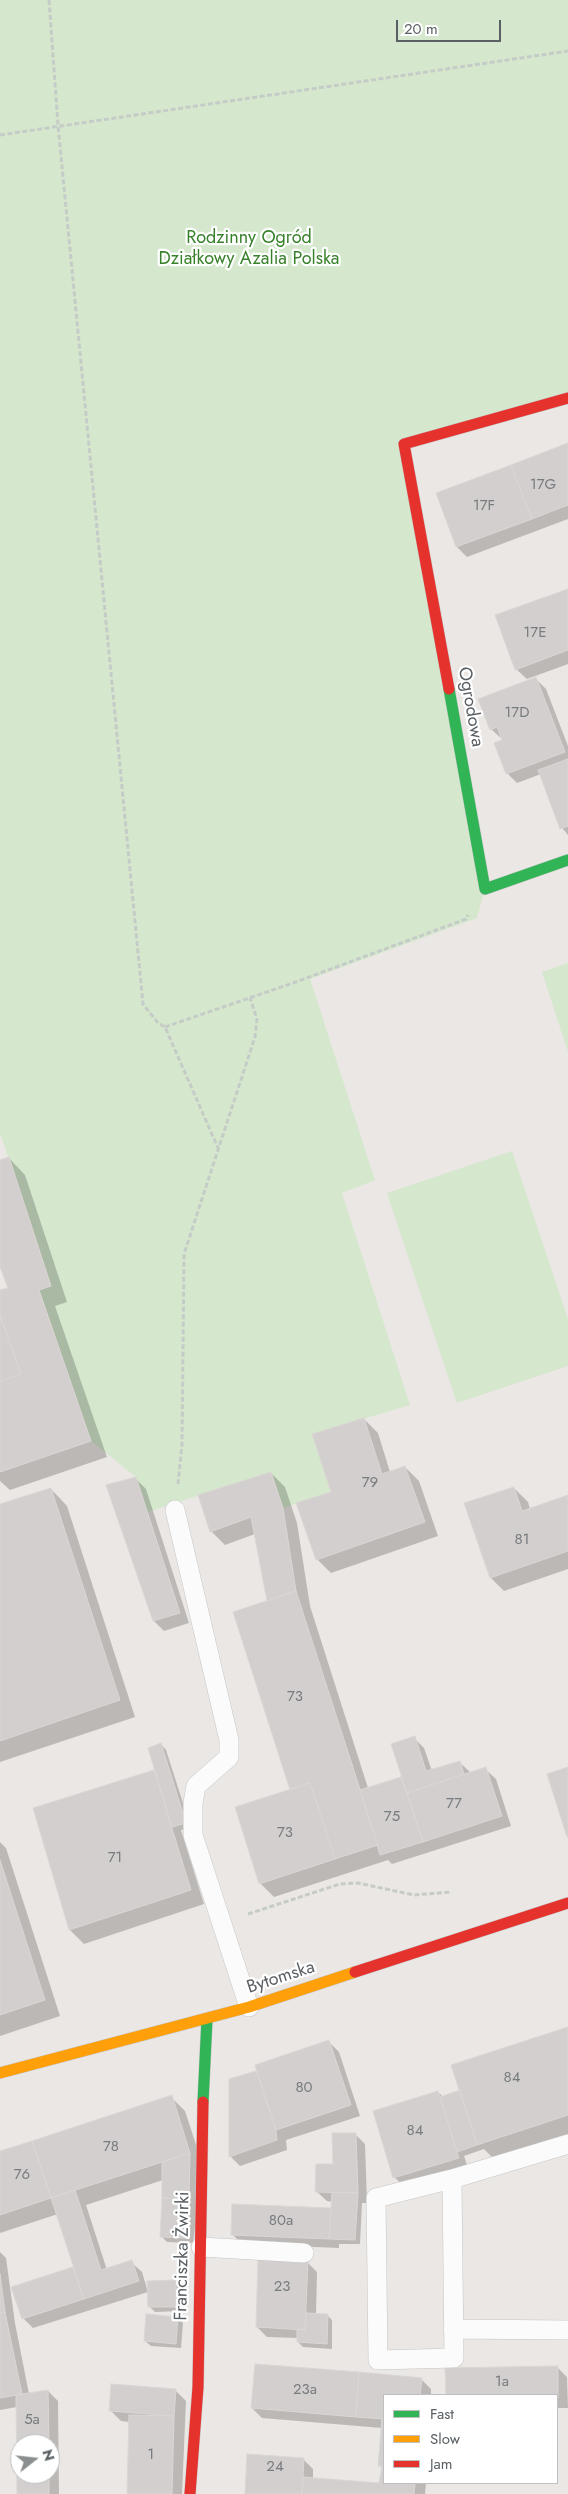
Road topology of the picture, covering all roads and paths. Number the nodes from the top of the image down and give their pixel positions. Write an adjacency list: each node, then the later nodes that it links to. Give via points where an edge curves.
1 (49, 0): 3 (path)
2 (568, 51): 3 (path)
3 (58, 125): 4 (path); 9 (path, via 143,1004)
4 (0, 135)
5 (568, 398): 7 (street, Ogrodowa, via 404,444)
6 (568, 860): 7 (street)
7 (485, 889): 8 (path, via 466,919)
8 (250, 998): 9 (path); 10 (path, via 257,1019 255,1037)
9 (165, 1027): 10 (path)
10 (218, 1148): 11 (path, via 184,1254 182,1444)
11 (175, 1510): 14 (lane, via 229,1740 229,1757 196,1786 193,1803 193,1836)
12 (451, 1892): 14 (path, via 414,1895 358,1883 340,1884)
13 (568, 1903): 15 (street, Bytomska)
14 (222, 1923): 15 (lane)
15 (249, 2007): 16 (street, Bytomska)
16 (206, 2019): 17 (street, Bytomska); 20 (street, Franciszka Żwirki)
17 (0, 2073)
18 (568, 2144): 19 (lane)
19 (452, 2179): 22 (lane); 22 (lane, via 376,2198 378,2360 454,2358)
20 (201, 2247): 21 (lane); 24 (street, Franciszka Żwirki, via 198,2387)
21 (304, 2253)
22 (453, 2329): 23 (lane)
23 (568, 2330)
24 (190, 2494)

